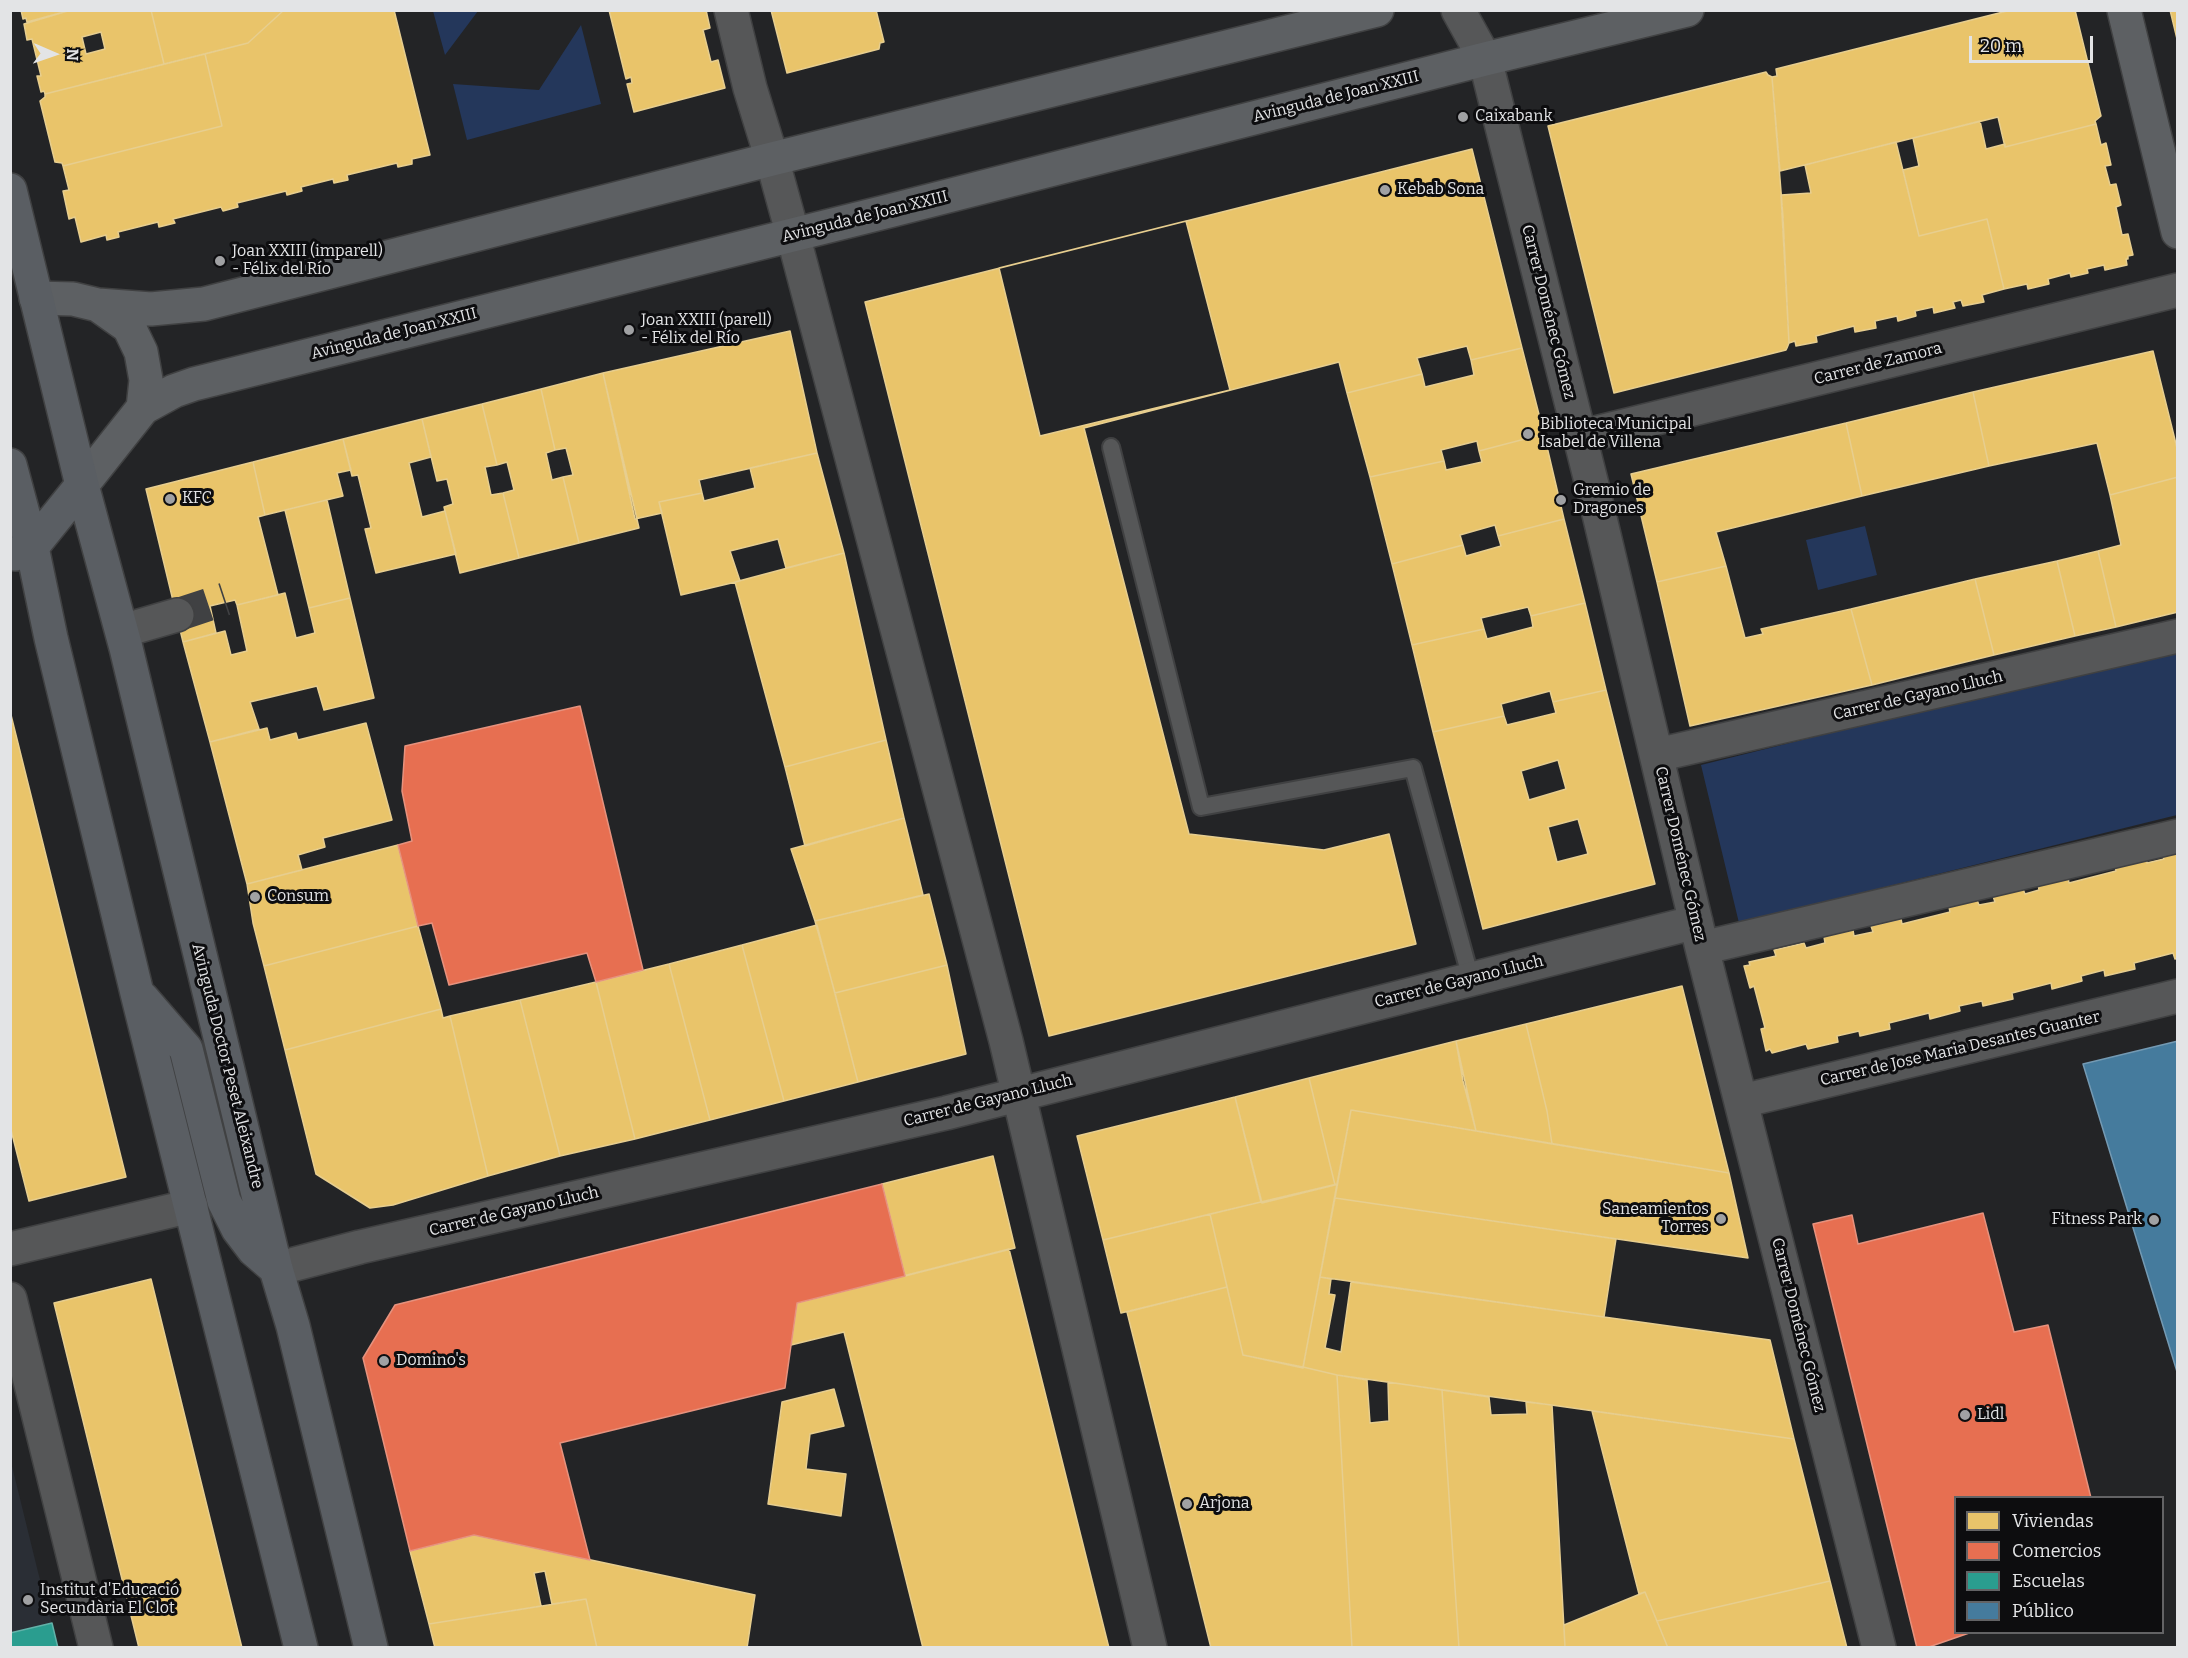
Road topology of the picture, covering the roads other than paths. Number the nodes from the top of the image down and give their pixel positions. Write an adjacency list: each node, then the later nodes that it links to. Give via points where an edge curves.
1 (731, 10): 7 (street)
2 (1377, 10): 7 (main road)
3 (1458, 10): 6 (street, Carrer Doménec Gómez)
4 (1687, 10): 6 (main road, Avinguda de Joan XXIII)
5 (2124, 10): 9 (main road)
6 (1485, 59): 10 (main road, Avinguda de Joan XXIII); 15 (street, Carrer Doménec Gómez)
7 (772, 159): 10 (street); 13 (main road, via 204,304 152,309)
8 (10, 190): 12 (main road, Avinguda Doctor Peset Aleixandre)
9 (2178, 232)
10 (793, 235): 14 (main road, Avinguda de Joan XXIII, via 194,384); 29 (street)
11 (2178, 290): 15 (street, Carrer de Zamora)
12 (23, 300): 13 (main road, via 73,299); 18 (main road, Avinguda Doctor Peset Aleixandre)
13 (98, 305): 14 (main road, via 129,327 141,352 146,380)
14 (142, 408): 18 (main road, Avinguda de Joan XXIII)
15 (1579, 437): 23 (street, Carrer Doménec Gómez)
16 (1111, 447): 26 (lane, via 1201,807 1413,768)
17 (10, 465): 19 (main road)
18 (82, 485): 19 (main road); 21 (main road, Avinguda Doctor Peset Aleixandre)
19 (21, 552): 27 (main road, via 59,674)
20 (177, 615): 21 (street)
21 (122, 631): 33 (main road, Avinguda Doctor Peset Aleixandre)
22 (2178, 636): 23 (street, Carrer de Gayano Lluch)
23 (1658, 755): 25 (street, Carrer Doménec Gómez)
24 (2178, 836): 25 (street, Carrer de Gayano Lluch)
25 (1699, 935): 26 (street, Carrer de Gayano Lluch); 30 (street, Carrer Doménec Gómez)
26 (1471, 979): 29 (street, Carrer de Gayano Lluch)
27 (137, 993): 31 (main road); 33 (main road, via 186,1049 224,1201 238,1229)
28 (2178, 996): 30 (street, Carrer de Jose Maria Desantes Guanter)
29 (1019, 1094): 33 (street, Carrer de Gayano Lluch); 38 (street)
30 (1742, 1101): 39 (street, Carrer Doménec Gómez)
31 (191, 1206): 32 (street); 36 (main road)
32 (10, 1249)
33 (276, 1269): 37 (main road, Avinguda Doctor Peset Aleixandre)
34 (10, 1299): 35 (street)
35 (96, 1647)
36 (301, 1647)
37 (372, 1647)
38 (1150, 1647)
39 (1879, 1647)

